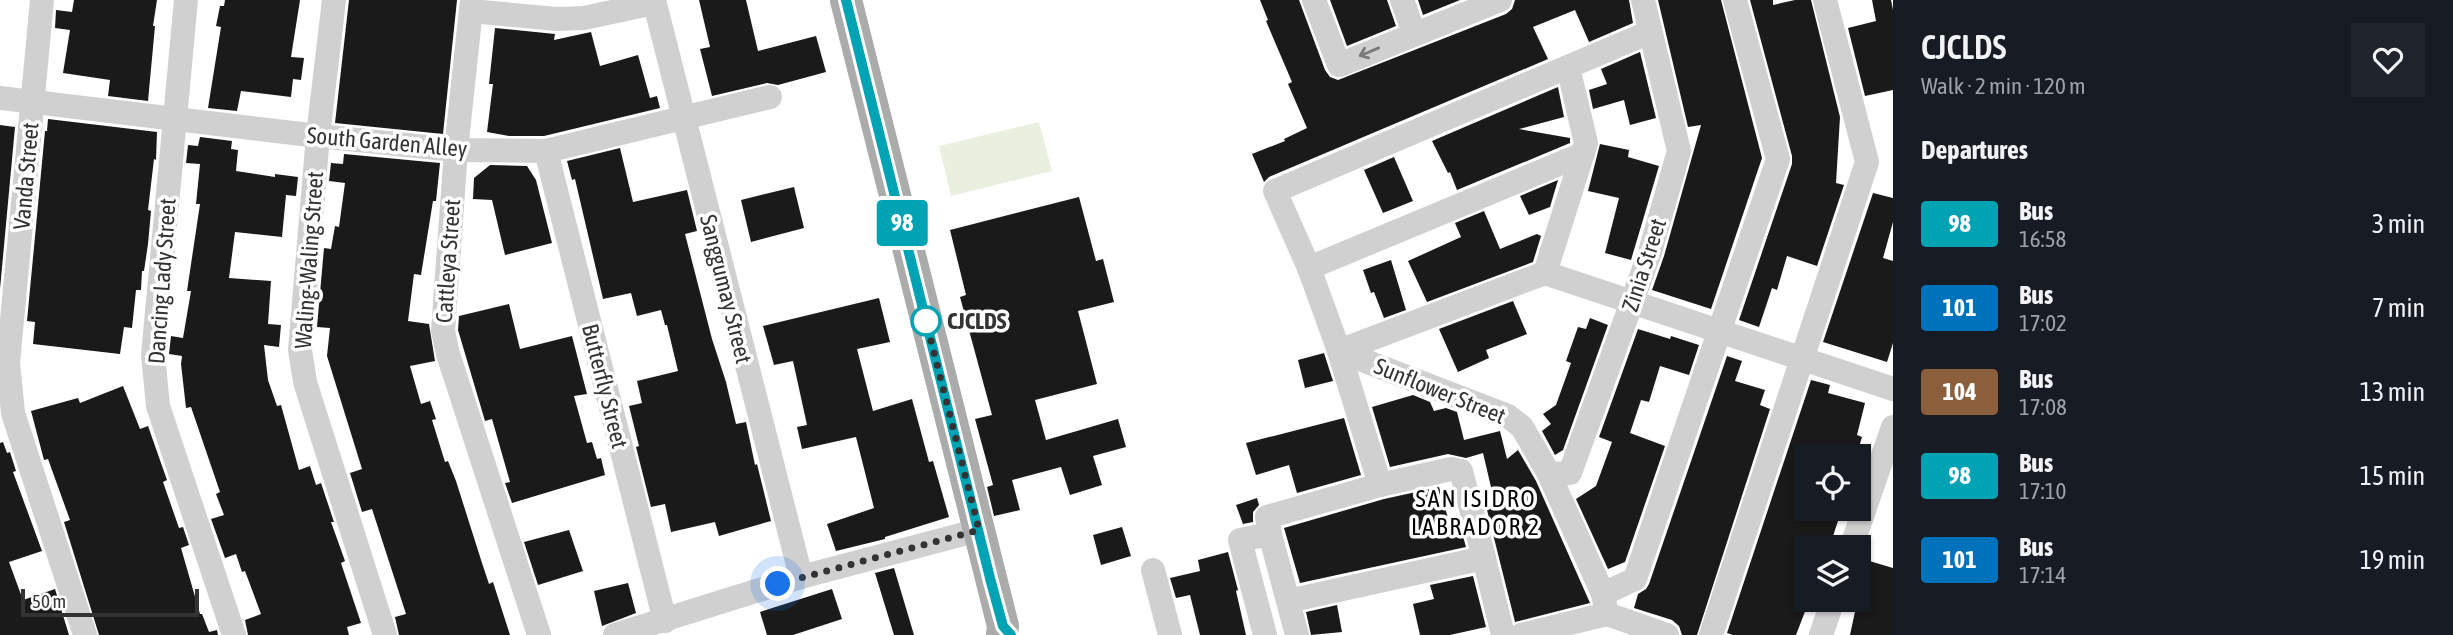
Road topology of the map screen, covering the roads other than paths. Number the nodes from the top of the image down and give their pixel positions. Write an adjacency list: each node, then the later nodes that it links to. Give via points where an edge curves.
1 (42, 0): 18 (street, Vanda Street)
2 (186, 0): 20 (street, Dancing Lady Street)
3 (334, 0): 21 (street, Waling-Waling Street)
4 (846, 0): 35 (main road)
5 (1314, 0): 14 (street, one-way to 5, via 1339,65)
6 (1402, 0): 14 (street)
7 (1643, 0): 13 (street, Zinia Street)
8 (1735, 0): 28 (street, via 1778,159)
9 (1825, 0): 30 (street, via 1867,162)
10 (654, 1): 12 (street, via 584,18 557,19); 19 (street, Sanggumay Street)
11 (1498, 1): 14 (street)
12 (471, 6): 22 (street, Cattleya Street)
13 (1650, 32): 15 (street); 27 (street, Zinia Street, via 1679,151)
14 (1414, 33)
15 (1568, 67): 24 (street, via 1586,143); 25 (street, via 1275,191)
16 (770, 97): 19 (street, South Garden Alley)
17 (0, 98): 18 (street, South Garden Alley)
18 (33, 101): 20 (street, South Garden Alley); 46 (street, Vanda Street, via 8,363 13,413)
19 (682, 118): 23 (street, South Garden Alley); 40 (street, Sanggumay Street)
20 (175, 120): 21 (street, South Garden Alley); 47 (street, Dancing Lady Street, via 153,355 158,406)
21 (318, 136): 22 (street, South Garden Alley); 48 (street, Waling-Waling Street, via 300,350 305,382)
22 (456, 150): 23 (street, South Garden Alley); 49 (street, Cattleya Street, via 443,331)
23 (546, 151): 44 (street, Butterfly Street)
24 (1583, 154): 25 (street); 26 (street)
25 (1309, 268): 29 (street)
26 (1545, 273): 27 (street); 29 (street)
27 (1633, 302): 28 (street); 33 (street, Zinia Street, via 1570,473)
28 (1720, 331): 30 (street); 42 (street, via 1635,579)
29 (1339, 351): 33 (street, Sunflower Street, via 1508,416 1522,427); 34 (street)
30 (1802, 359): 31 (street); 57 (street)
31 (1893, 389)
32 (1893, 427): 37 (street)
33 (1549, 474): 42 (street, Sunflower Street)
34 (1380, 485): 36 (street, via 1267,517); 38 (street, via 1451,469 1461,471)
35 (979, 530): 40 (street); 45 (main road)
36 (1270, 534): 41 (street); 52 (street, via 1240,540)
37 (1856, 535)
38 (1484, 558): 41 (street); 54 (street)
39 (1153, 570): 51 (street)
40 (801, 577): 44 (street)
41 (1288, 601): 53 (street)
42 (1605, 604): 55 (street); 56 (street)
43 (1829, 612): 58 (street)
44 (665, 621): 50 (street)
45 (1005, 632)
46 (85, 635)
47 (234, 635)
48 (385, 635)
49 (539, 635)
50 (614, 635)
51 (1170, 635)
52 (1265, 635)
53 (1297, 635)
54 (1503, 635)
55 (1521, 635)
56 (1667, 635)
57 (1712, 635)
58 (1821, 635)

